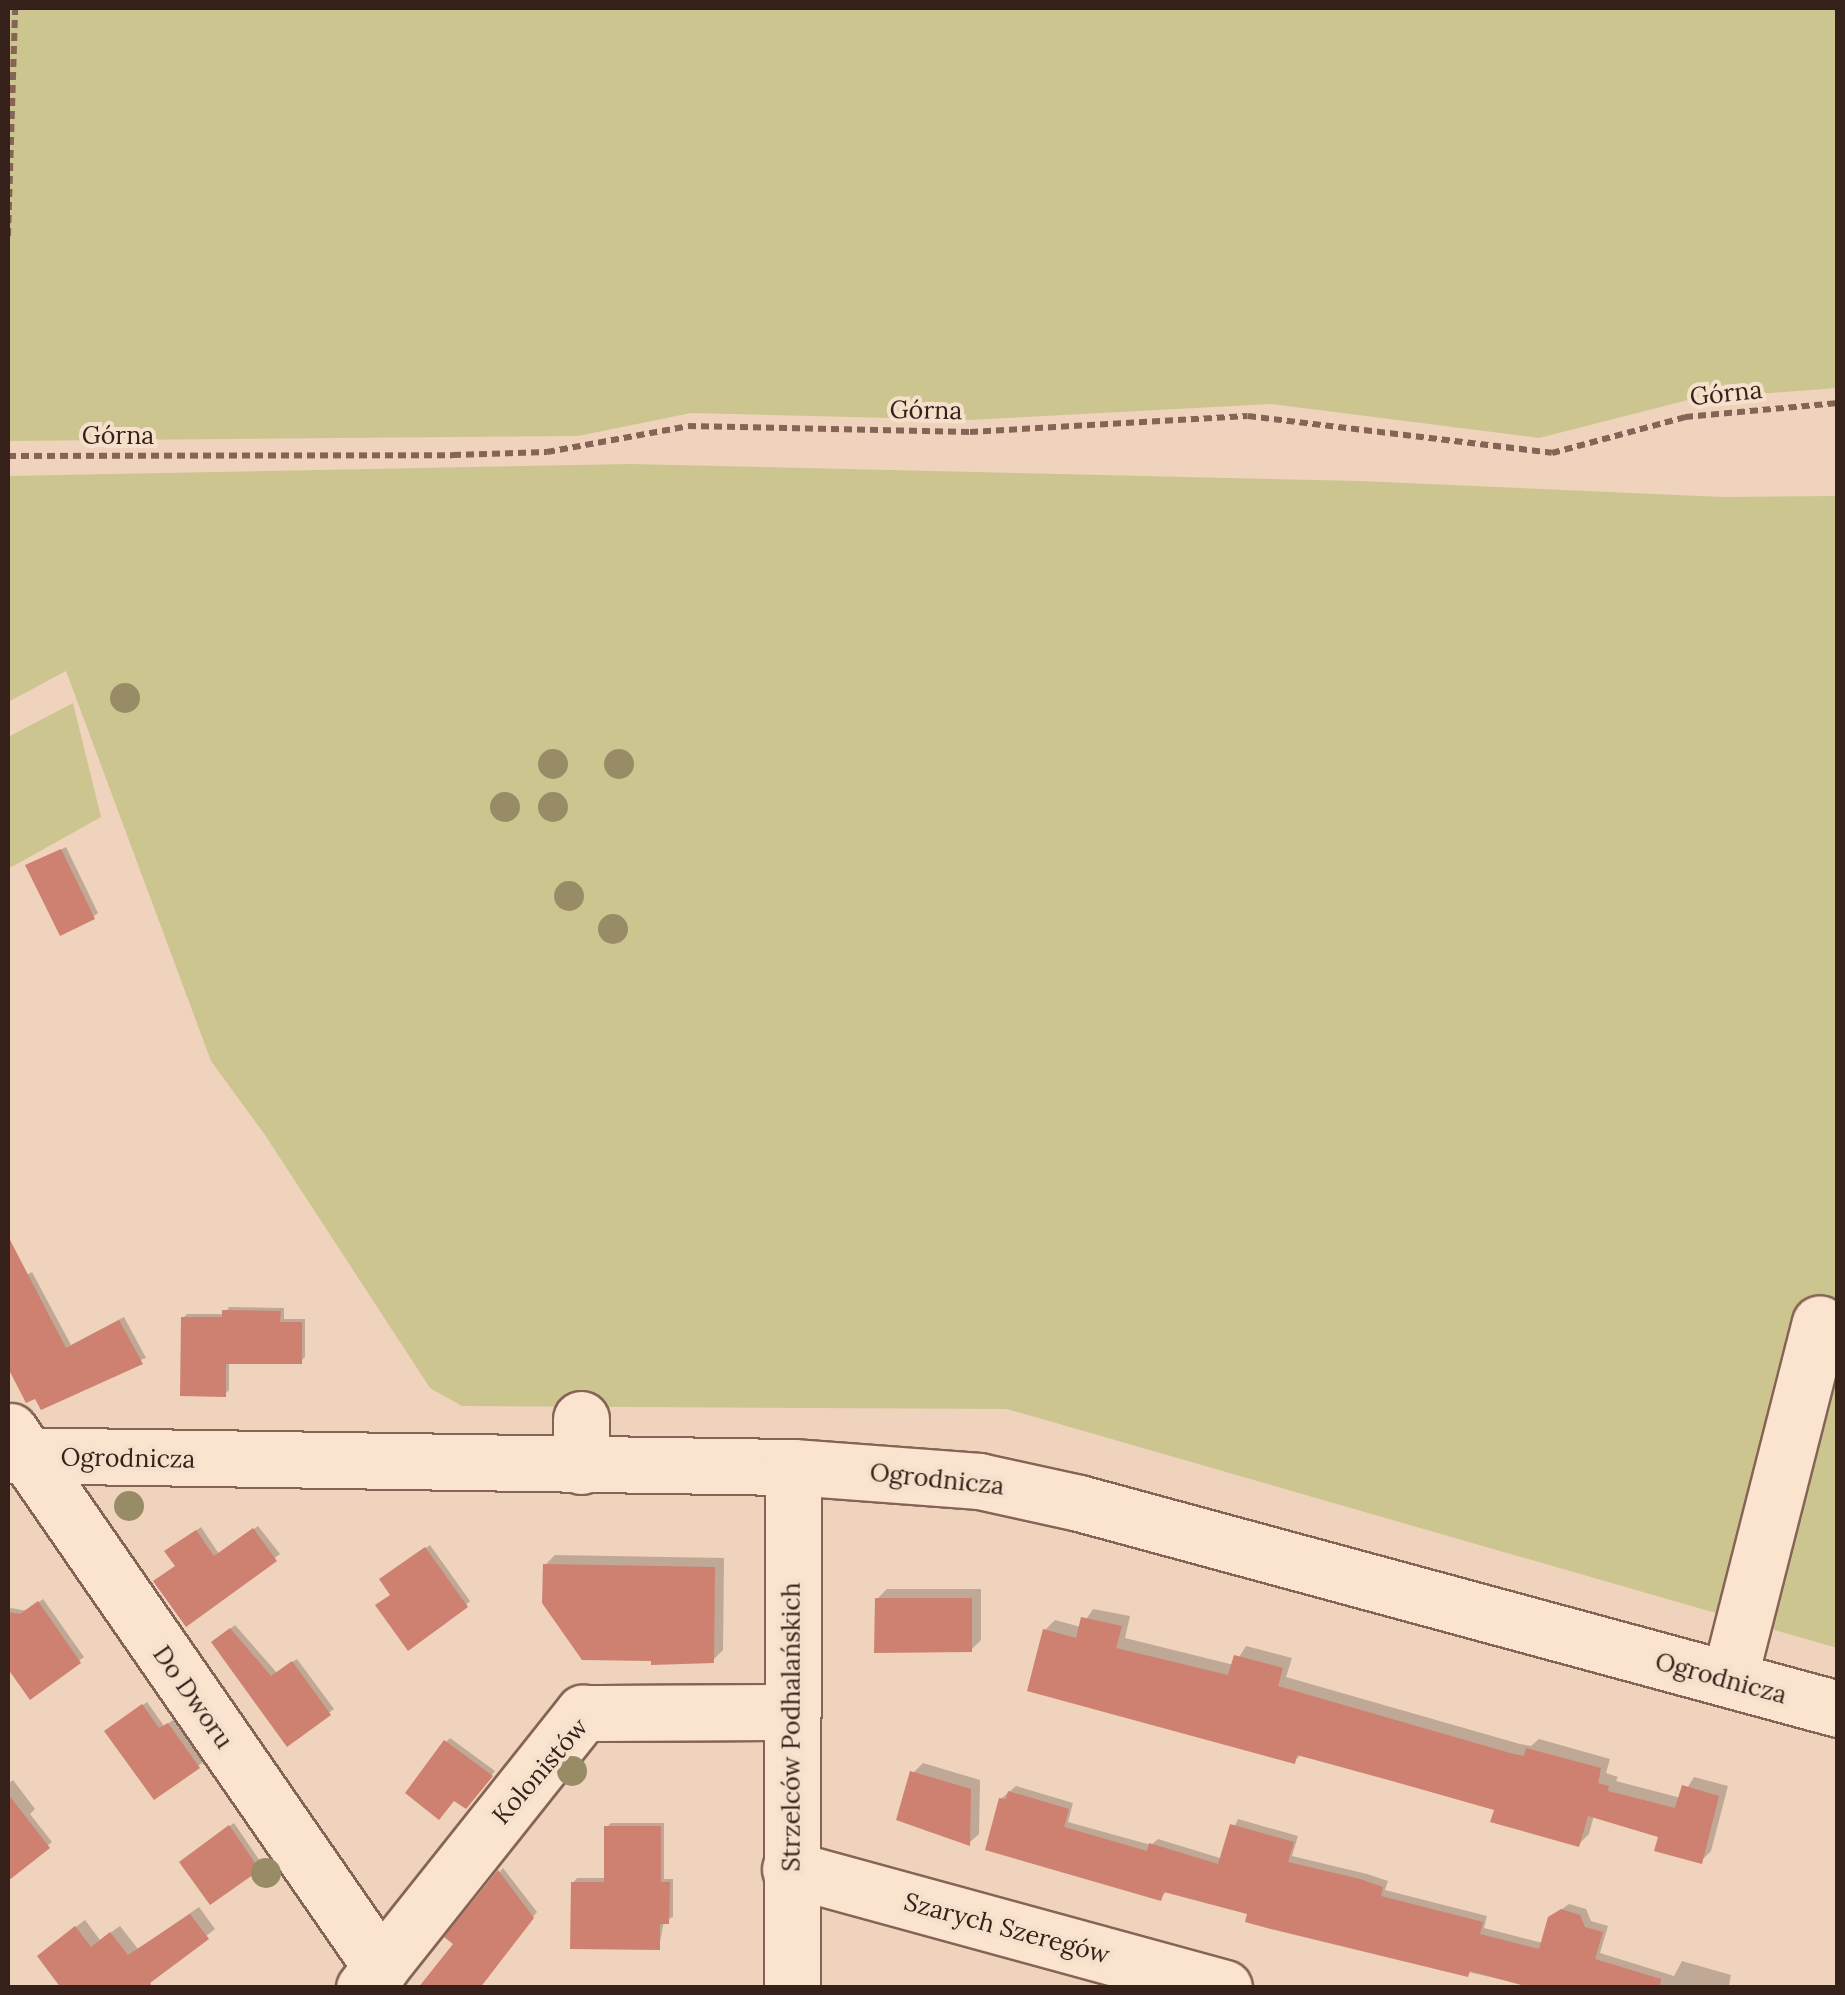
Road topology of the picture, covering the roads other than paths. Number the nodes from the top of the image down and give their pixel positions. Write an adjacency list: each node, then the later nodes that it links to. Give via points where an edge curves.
1 (1820, 1323): 4 (street)
2 (13, 1446): 3 (street, Ogrodnicza, via 581,1442); 8 (street, Do Dworu)
3 (793, 1467): 4 (street, Ogrodnicza, via 960,1479 1038,1492); 6 (street, Strzelców Podhalańskich)
4 (1729, 1679): 5 (street, Ogrodnicza)
5 (1838, 1710)
6 (792, 1712): 7 (street, Strzelców Podhalańskich); 8 (street, Kolonistów, via 583,1713)
7 (790, 1869): 9 (street, Strzelców Podhalańskich); 10 (street, Szarych Szeregów)
8 (373, 1977)
9 (792, 1988)
10 (1224, 1988)

